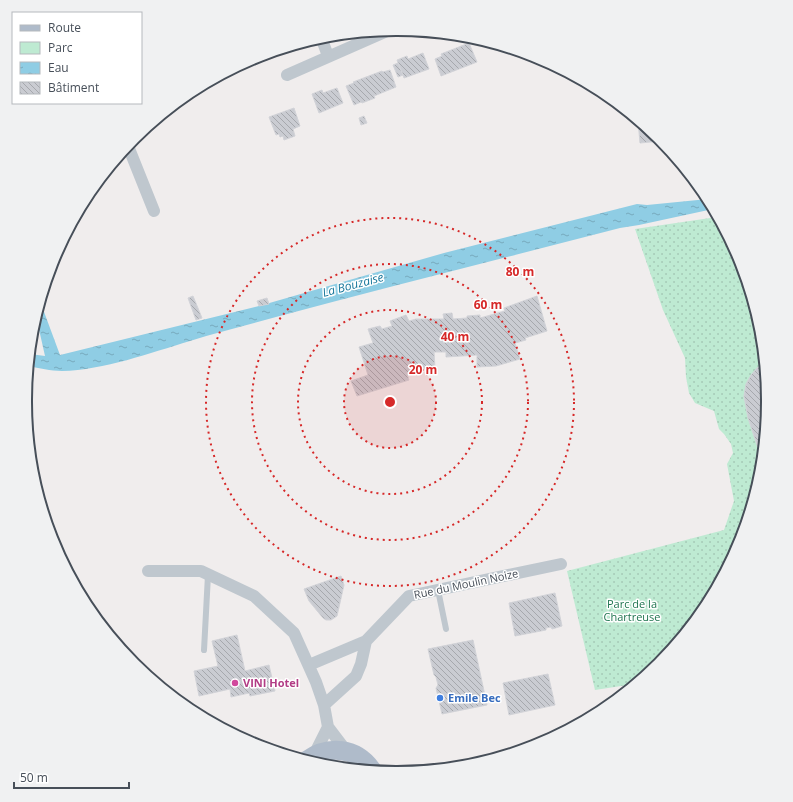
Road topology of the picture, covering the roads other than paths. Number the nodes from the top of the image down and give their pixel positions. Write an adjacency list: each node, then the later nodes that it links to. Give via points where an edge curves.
1 (369, 37): 3 (street)
2 (324, 44): 3 (street)
3 (328, 56): 4 (street)
4 (287, 75)
5 (130, 152): 6 (street)
6 (154, 211)
7 (561, 564): 10 (street, Rue du Moulin Noize)
8 (148, 571): 9 (street, via 201,572)
9 (208, 575): 13 (lane); 14 (street, via 254,596 294,633)
10 (438, 590): 11 (lane); 12 (street, Rue du Moulin Noize, via 409,596)
11 (446, 629)
12 (366, 641): 14 (street, Rue du Moulin Noize); 15 (street, via 356,676)
13 (204, 650)
14 (308, 665): 15 (street)
15 (324, 706): 16 (street)
16 (328, 727): 17 (street); 18 (street)
17 (347, 752): 19 (main road, via 325,751); 20 (main road, via 358,756)
18 (312, 755)
19 (315, 756)
20 (368, 764)

